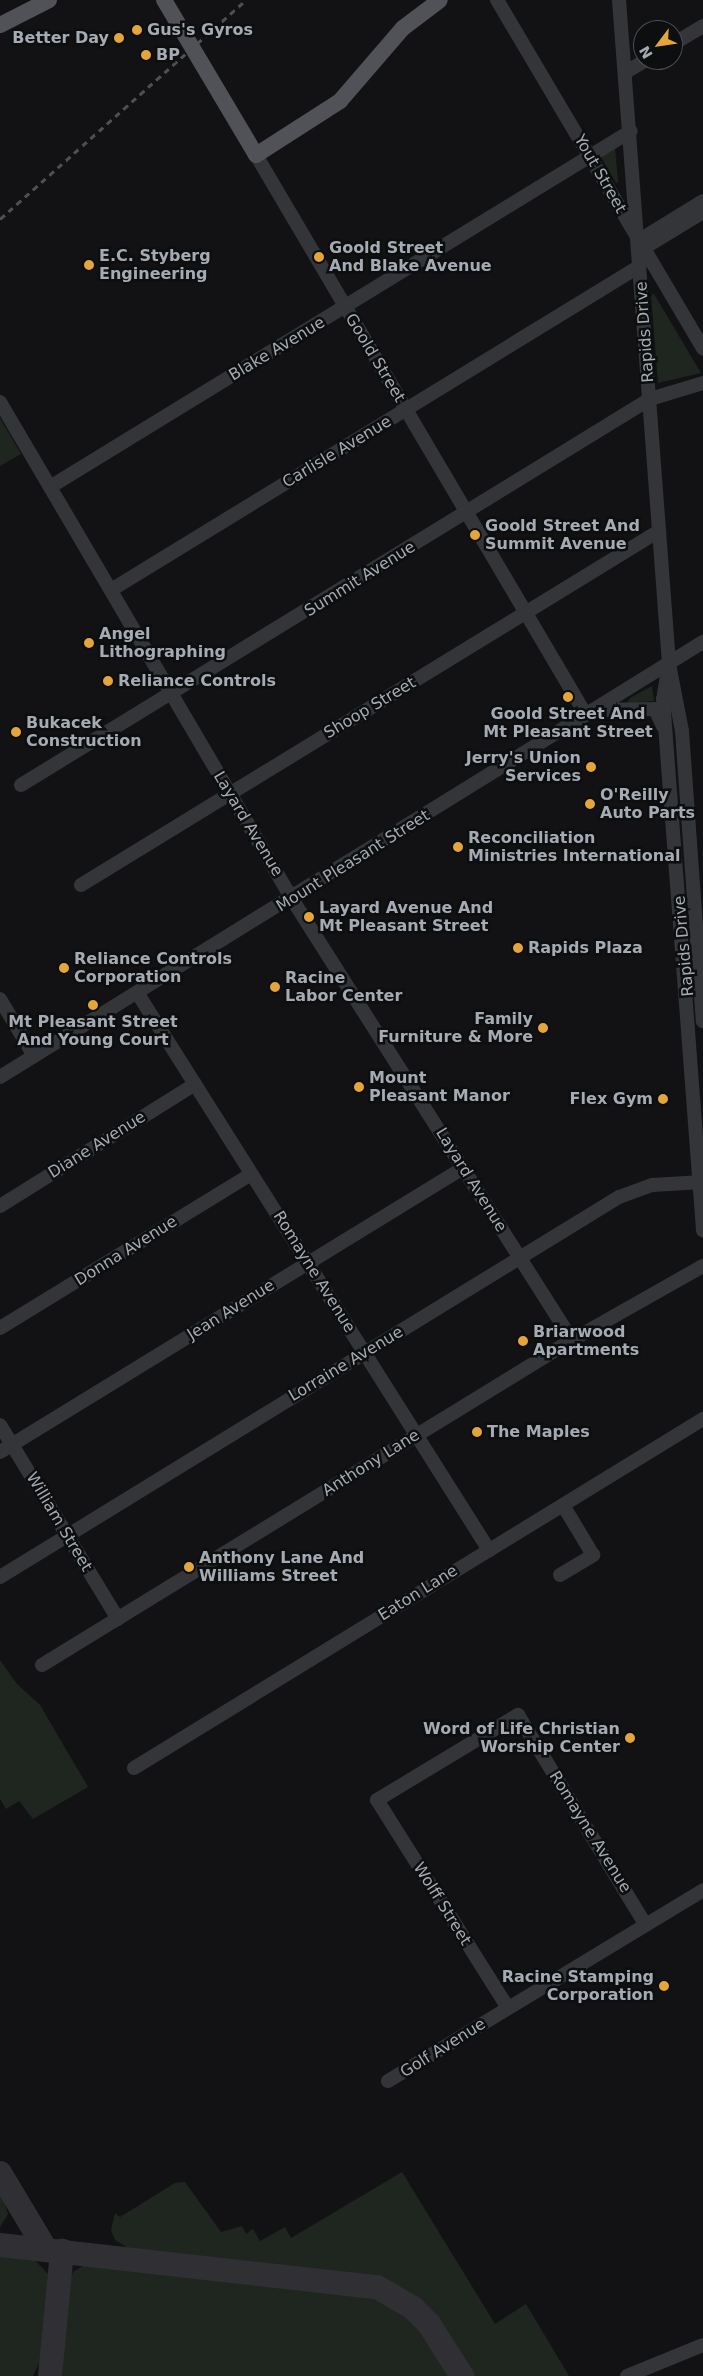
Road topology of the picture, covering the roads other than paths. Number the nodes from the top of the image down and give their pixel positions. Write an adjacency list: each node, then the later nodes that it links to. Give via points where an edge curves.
1 (49, 0): 6 (main road)
2 (164, 0): 12 (main road, Goold Street)
3 (440, 0): 12 (main road, via 403,28 340,101)
4 (497, 0): 13 (street, Yout Street)
5 (620, 0): 10 (street, Rapids Drive)
6 (0, 25)
7 (703, 26): 8 (street)
8 (683, 38)
9 (633, 68): 10 (street)
10 (626, 72): 11 (street, Rapids Drive)
11 (631, 132): 13 (street, Blake Avenue); 16 (street, Rapids Drive)
12 (256, 155): 18 (street, Goold Street)
13 (591, 156): 16 (street, Yout Street); 18 (street, Blake Avenue)
14 (703, 201): 16 (street)
15 (703, 212): 16 (street)
16 (640, 247): 17 (street, Rapids Drive); 19 (street, Yout Street)
17 (640, 266): 21 (street, Rapids Drive); 23 (street, Carlisle Avenue)
18 (345, 307): 23 (street, Goold Street); 24 (street, Blake Avenue)
19 (703, 349)
20 (703, 383): 21 (street, Summit Avenue)
21 (650, 400): 25 (street, Summit Avenue); 26 (street, Rapids Drive)
22 (0, 402): 24 (street, Layard Avenue)
23 (406, 410): 25 (street, Goold Street); 27 (street, Carlisle Avenue)
24 (50, 487): 27 (street, Layard Avenue)
25 (467, 513): 28 (street, Goold Street); 31 (street, Summit Avenue)
26 (659, 531): 28 (street, Shoop Street); 30 (street, Rapids Drive)
27 (111, 590): 31 (street, Layard Avenue)
28 (526, 613): 32 (street, Goold Street); 35 (street, Shoop Street)
29 (703, 642): 30 (street, Mount Pleasant Street)
30 (669, 664): 32 (street, Mount Pleasant Street); 33 (street, Rapids Drive, via 663,699); 40 (street, Rapids Drive, via 682,731)
31 (171, 696): 34 (street, Summit Avenue); 35 (street, Layard Avenue)
32 (590, 713): 33 (street, via 655,709); 37 (street, Mount Pleasant Street)
33 (666, 732): 46 (street, Rapids Drive)
34 (20, 785)
35 (231, 794): 36 (street, Shoop Street); 37 (street, Layard Avenue)
36 (81, 885)
37 (292, 899): 38 (street, Mount Pleasant Street); 44 (street, Layard Avenue)
38 (138, 994): 41 (street, Mount Pleasant Street); 43 (street, Romayne Avenue)
39 (0, 999): 41 (street)
40 (703, 1021)
41 (34, 1056): 42 (street, Mount Pleasant Street)
42 (0, 1077)
43 (195, 1084): 45 (street, Romayne Avenue); 47 (street, Diane Avenue)
44 (463, 1168): 49 (street, Layard Avenue); 50 (street, Jean Avenue)
45 (251, 1174): 50 (street, Romayne Avenue); 52 (street, Donna Avenue)
46 (701, 1182): 48 (street, Rapids Drive); 49 (street, Lorraine Avenue, via 652,1185 629,1192)
47 (0, 1206)
48 (703, 1230)
49 (520, 1258): 53 (street, Layard Avenue); 54 (street, Lorraine Avenue)
50 (308, 1263): 54 (street, Romayne Avenue); 58 (street, Jean Avenue)
51 (703, 1266): 53 (street, Anthony Lane)
52 (0, 1328)
53 (572, 1340): 57 (street, Anthony Lane)
54 (365, 1353): 57 (street, Romayne Avenue); 60 (street, Lorraine Avenue)
55 (703, 1420): 59 (street, Eaton Lane)
56 (0, 1425): 58 (street, William Street)
57 (417, 1436): 61 (street, Romayne Avenue); 64 (street, Anthony Lane)
58 (6, 1448): 60 (street, William Street)
59 (563, 1505): 61 (street, Eaton Lane); 62 (street, via 592,1555)
60 (67, 1536): 63 (street, Lorraine Avenue); 64 (street, William Street)
61 (489, 1550): 66 (street, Eaton Lane)
62 (560, 1576)
63 (0, 1577)
64 (118, 1619): 65 (street, Anthony Lane)
65 (42, 1665)
66 (134, 1768)
67 (377, 1800): 69 (street, Romayne Avenue, via 518,1715); 70 (street, Wolff Street)
68 (703, 1890): 69 (street, Golf Avenue)
69 (645, 1924): 70 (street, Golf Avenue)
70 (508, 2008): 71 (street, Golf Avenue)
71 (388, 2081)
72 (703, 2346): 73 (street)
73 (627, 2376)

